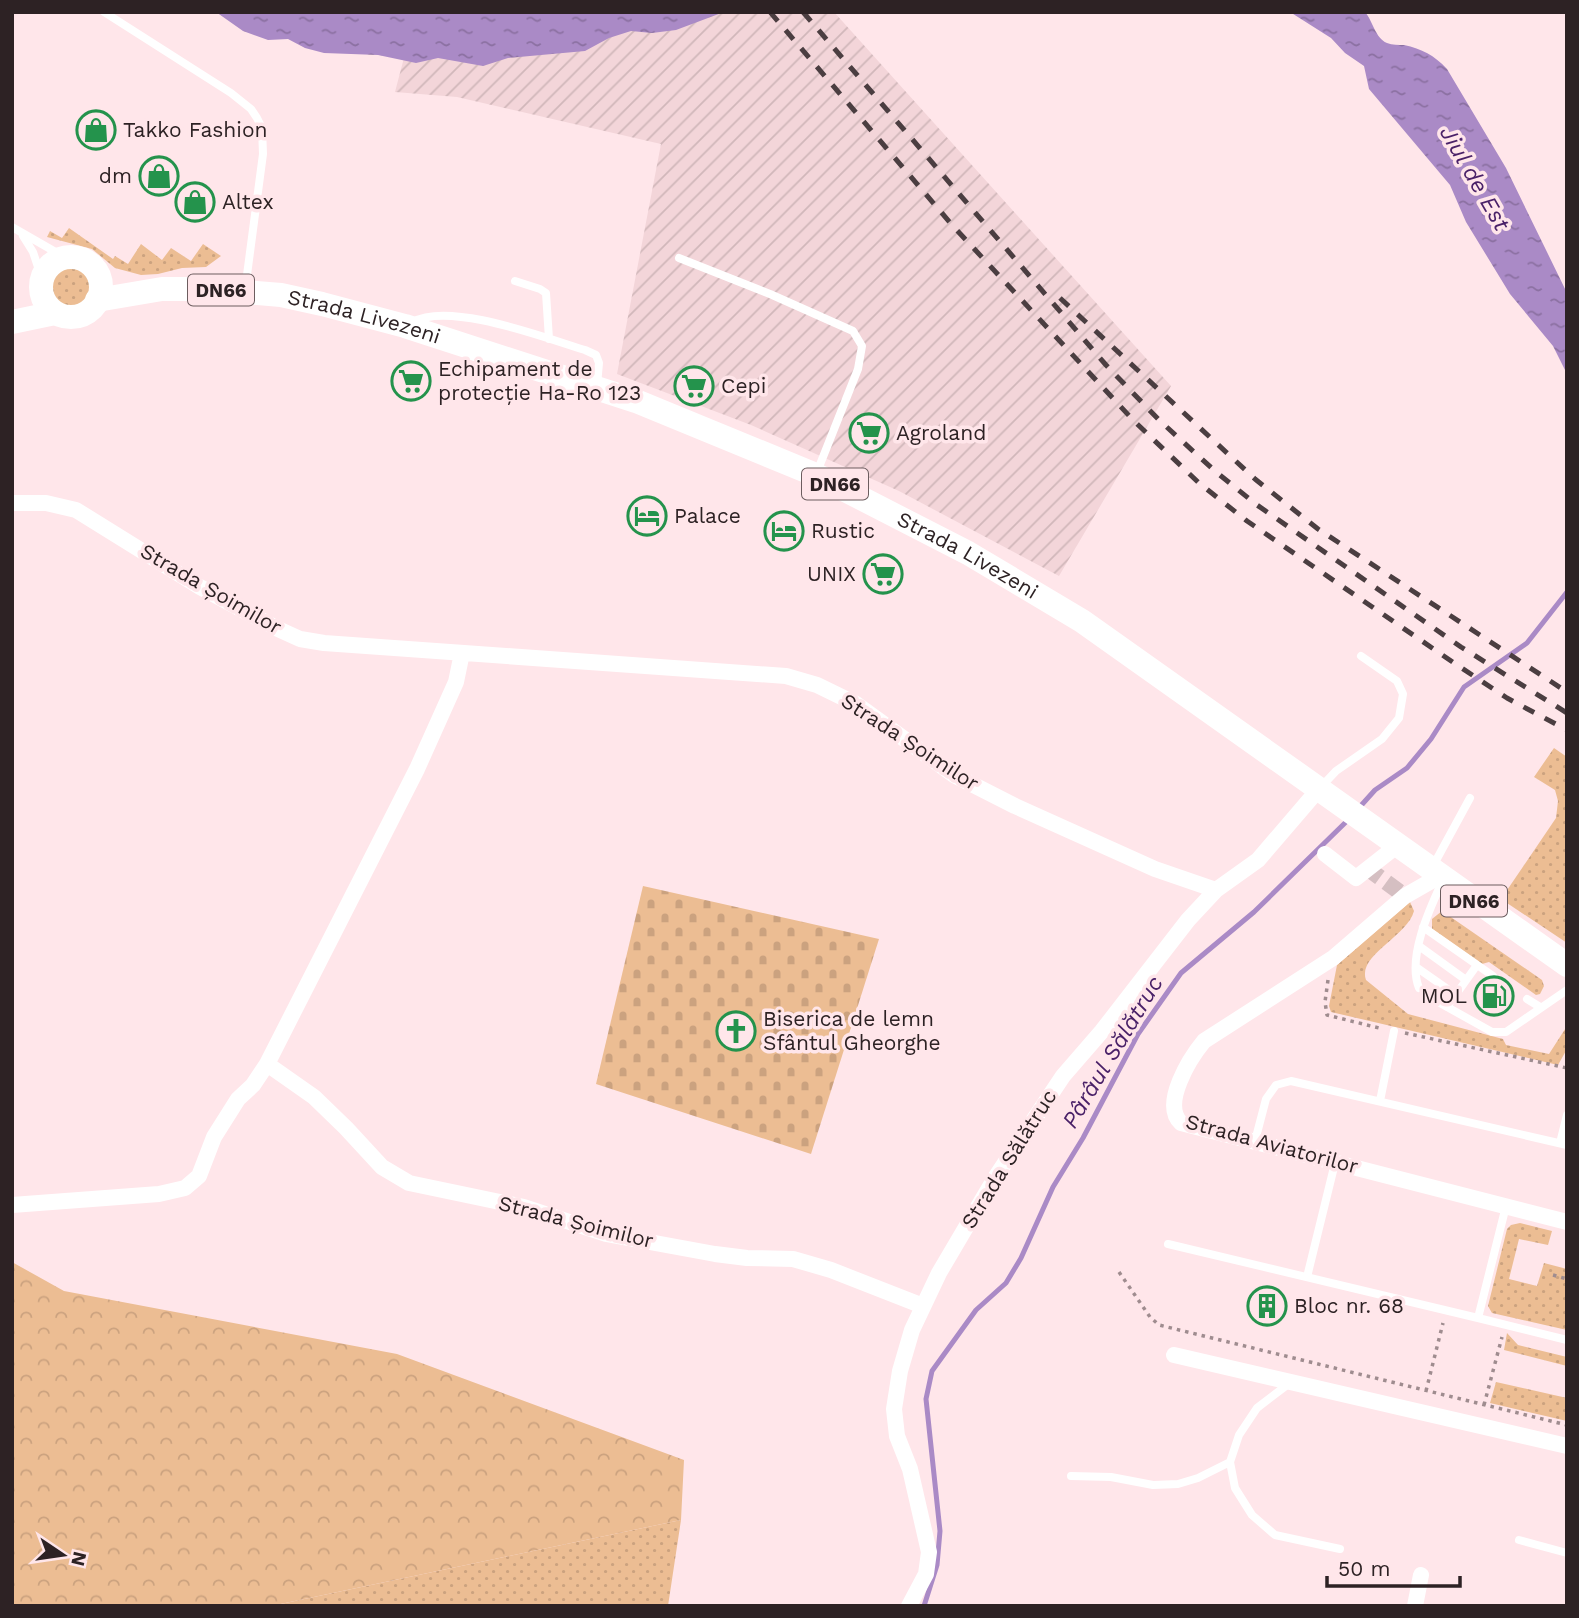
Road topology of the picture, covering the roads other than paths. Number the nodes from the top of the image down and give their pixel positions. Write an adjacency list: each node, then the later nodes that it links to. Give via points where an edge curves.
1 (104, 12): 9 (lane, via 231,93 257,118 263,154)
2 (15, 230): 3 (lane); 7 (lane, via 33,252)
3 (66, 257): 5 (main road, DN66, via 89,263); 7 (main road, via 51,265)
4 (679, 258): 17 (lane, via 853,331 862,346 858,369)
5 (98, 276): 8 (main road, Strada Livezeni / DN66); 10 (main road)
6 (515, 281): 15 (lane, via 546,293)
7 (42, 282): 11 (main road); 12 (main road, via 44,301)
8 (162, 289): 9 (main road, Strada Livezeni / DN66); 10 (main road, Strada Livezeni)
9 (245, 291): 14 (main road, Strada Livezeni / DN66, via 303,299)
10 (97, 300): 12 (main road, via 92,309 74,317)
11 (12, 313)
12 (55, 313): 13 (main road)
13 (12, 323)
14 (405, 326): 15 (lane, via 436,314 499,324); 16 (main road, Strada Livezeni / DN66)
15 (549, 339): 16 (lane, via 596,355)
16 (597, 388): 17 (main road, Strada Livezeni / DN66)
17 (816, 475): 21 (main road, Strada Livezeni / DN66, via 911,522 1061,608)
18 (12, 503): 19 (street, Strada Șoimilor, via 46,503 76,510 200,587 300,639)
19 (461, 653): 26 (street, Strada Șoimilor, via 786,676 817,685 856,704 954,775 1094,843); 40 (street, via 456,682 417,769)
20 (1361, 656): 21 (lane, via 1397,681 1403,694 1399,718 1382,739 1336,771)
21 (1325, 794): 23 (main road, DN66); 26 (street, Strada Sălătruc, via 1258,860)
22 (1470, 798): 25 (lane)
23 (1391, 840): 24 (street, via 1356,878); 25 (main road, DN66)
24 (1325, 854)
25 (1438, 875): 27 (lane); 30 (main road, DN66); 43 (street, Strada Aviatorilor, via 1405,896 1333,958 1204,1041 1193,1054 1173,1109 1175,1117 1181,1123)
26 (1216, 890): 51 (street, Strada Sălătruc, via 1063,1076 995,1178)
27 (1423, 927): 28 (lane); 29 (lane)
28 (1419, 946): 31 (lane); 33 (lane)
29 (1476, 965): 32 (lane); 33 (lane)
30 (1567, 965)
31 (1416, 967): 34 (lane); 36 (lane)
32 (1493, 976)
33 (1466, 980): 36 (lane)
34 (1419, 988)
35 (1567, 990): 38 (lane)
36 (1455, 995): 38 (lane, via 1443,1005 1492,1032 1506,1032)
37 (1527, 999): 38 (lane)
38 (1540, 1007)
39 (1394, 1031): 41 (lane)
40 (267, 1063): 46 (street, via 215,1137 199,1176 185,1188 159,1195); 51 (street, Strada Șoimilor, via 314,1097 382,1167 409,1184 524,1207 606,1234 715,1254 793,1259)
41 (1380, 1101): 43 (lane, via 1291,1081 1276,1085 1266,1099); 44 (lane)
42 (1567, 1115): 44 (lane)
43 (1255, 1141): 45 (street, Strada Aviatorilor)
44 (1564, 1144)
45 (1335, 1163): 47 (street, Strada Aviatorilor); 50 (lane)
46 (12, 1205)
47 (1506, 1206): 48 (street, Strada Aviatorilor); 52 (lane)
48 (1567, 1222)
49 (1168, 1244): 50 (lane)
50 (1307, 1277): 52 (lane)
51 (923, 1306): 63 (street, Strada Sălătruc, via 900,1371 894,1409 897,1436 910,1469 929,1552 926,1574)
52 (1478, 1318): 53 (lane)
53 (1567, 1340)
54 (1174, 1355): 55 (street)
55 (1290, 1382): 56 (street); 57 (lane, via 1257,1408 1239,1435)
56 (1567, 1446)
57 (1230, 1462): 58 (lane, via 1178,1484); 60 (lane, via 1235,1488 1252,1515 1275,1535)
58 (1071, 1476)
59 (1518, 1540): 61 (lane)
60 (1340, 1549)
61 (1567, 1553)
62 (1421, 1575): 64 (street)
63 (909, 1606)
64 (1415, 1606)

